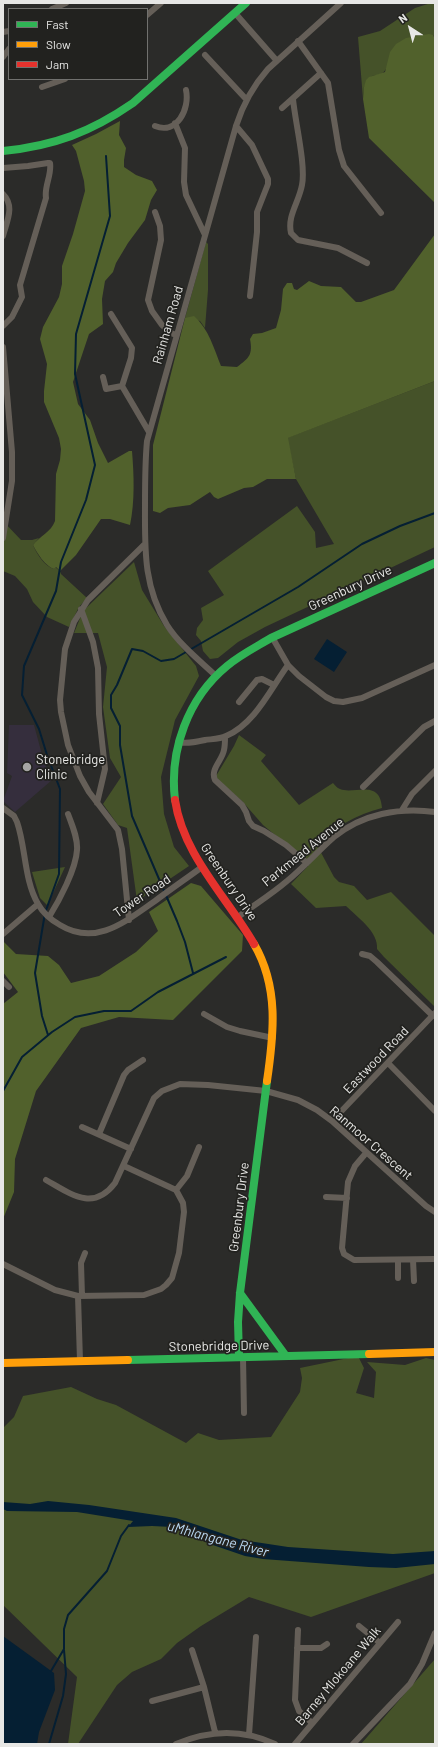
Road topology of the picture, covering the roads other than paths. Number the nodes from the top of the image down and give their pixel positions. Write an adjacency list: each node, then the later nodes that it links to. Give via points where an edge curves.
1 (66, 3): 5 (street)
2 (161, 3): 7 (street)
3 (246, 3): 6 (street)
4 (341, 3): 8 (street, Rainham Road)
5 (54, 8)
6 (235, 13): 10 (street); 21 (street, via 133,103 114,116 72,138 32,149)
7 (148, 15)
8 (298, 40): 10 (street, Rainham Road); 11 (street)
9 (205, 55): 15 (street)
10 (277, 60): 15 (street, Rainham Road, via 259,79)
11 (321, 73): 16 (street); 25 (street, via 329,89 344,166)
12 (62, 80): 13 (street)
13 (42, 88)
14 (186, 90): 18 (street, via 186,109)
15 (246, 99): 20 (street, Rainham Road)
16 (292, 99): 17 (street); 28 (street, via 303,180 291,216 291,233 298,240 338,248)
17 (282, 108)
18 (175, 123): 19 (street, via 165,129); 26 (street, via 185,148 186,195)
19 (155, 126)
20 (236, 126): 26 (street, Rainham Road); 29 (street, via 252,145 268,179 257,212)
21 (3, 151)
22 (3, 168): 31 (street, via 50,163 46,198 20,285 22,297 12,317)
23 (3, 194): 27 (street, via 10,205)
24 (155, 212): 32 (street, via 160,226 161,245 148,300 162,325)
25 (381, 214)
26 (205, 235): 32 (street, Rainham Road)
27 (3, 236)
28 (367, 263)
29 (250, 296)
30 (111, 314): 35 (street, via 132,348)
31 (3, 326)
32 (176, 335): 36 (street, Rainham Road)
33 (3, 347): 37 (street, via 12,481)
34 (104, 377): 35 (street, via 106,389)
35 (122, 386): 36 (street)
36 (150, 432): 38 (street, Rainham Road, via 146,452)
37 (3, 538)
38 (145, 544): 40 (street); 44 (street, Rainham Road, via 146,568 151,591 162,616 176,636)
39 (435, 563): 41 (street, Greenbury Drive)
40 (81, 609): 52 (street, via 93,642 98,668 99,714 105,769); 52 (street, via 65,650 60,706 68,745 75,764)
41 (272, 637): 42 (street); 44 (street, Greenbury Drive, via 244,652)
42 (288, 665): 43 (street, via 317,691 334,701 342,702 362,698); 45 (street)
43 (435, 665)
44 (216, 675): 49 (street, Greenbury Drive, via 194,702)
45 (274, 685): 46 (street, via 262,679 257,680); 48 (street, via 240,728)
46 (239, 702)
47 (435, 722): 51 (street, via 424,727)
48 (225, 737): 49 (street, via 186,744); 57 (street, via 224,750 214,769 213,777 237,800 253,826 286,845)
49 (178, 742): 58 (street, Greenbury Drive, via 173,773 176,812 186,840)
50 (435, 771): 54 (street, via 412,794)
51 (363, 787)
52 (97, 803): 62 (street, via 118,830)
53 (3, 808): 59 (street, Tower Road, via 14,816 17,822)
54 (402, 810): 55 (street, Parkmead Avenue); 57 (street, Parkmead Avenue, via 373,816 348,827)
55 (435, 812)
56 (68, 814): 60 (street, via 75,834 77,851 62,894)
57 (307, 863): 61 (street, Parkmead Avenue)
58 (202, 867): 61 (street, Greenbury Drive); 62 (street, Tower Road)
59 (38, 904): 60 (street, Tower Road); 63 (street)
60 (49, 917): 62 (street, Tower Road, via 65,928 84,933 107,930)
61 (238, 917): 69 (street, Greenbury Drive, via 259,950 266,967 274,1006)
62 (129, 920)
63 (3, 934)
64 (362, 954): 68 (street, via 378,962)
65 (3, 981): 66 (street)
66 (10, 987)
67 (204, 1014): 69 (street, via 234,1029)
68 (434, 1015): 71 (street, Eastwood Road)
69 (273, 1038): 72 (street, Greenbury Drive)
70 (142, 1060): 76 (street, via 124,1075)
71 (388, 1063): 73 (street); 74 (street, Eastwood Road)
72 (266, 1091): 74 (street, Ranmoor Crescent, via 298,1100); 78 (street, Ranmoor Crescent, via 188,1084 170,1087 154,1098); 93 (street, Greenbury Drive)
73 (435, 1111)
74 (332, 1121): 79 (street, Ranmoor Crescent)
75 (82, 1127): 76 (street)
76 (99, 1134): 78 (street)
77 (199, 1147): 82 (street, via 187,1176)
78 (131, 1149): 80 (street, Ranmoor Crescent)
79 (366, 1153): 84 (street, via 351,1173); 85 (street, Ranmoor Crescent)
80 (124, 1166): 81 (street, Ranmoor Crescent, via 109,1191 94,1198 82,1199); 82 (street)
81 (46, 1180)
82 (176, 1190): 94 (street, via 183,1203 182,1233 176,1267 166,1285 161,1290 144,1295)
83 (326, 1197): 84 (street)
84 (347, 1198): 88 (street, via 342,1248 344,1254 354,1260)
85 (435, 1212)
86 (85, 1252): 94 (street, via 81,1266)
87 (435, 1259): 89 (street)
88 (398, 1260): 89 (street); 91 (street)
89 (413, 1260): 92 (street)
90 (3, 1264): 94 (street, via 55,1290)
91 (398, 1278)
92 (414, 1281)
93 (240, 1293): 96 (street); 97 (street, Greenbury Drive, via 238,1322)
94 (80, 1296): 98 (street)
95 (435, 1352): 96 (street, Stonebridge Drive)
96 (286, 1356): 97 (street, Stonebridge Drive)
97 (241, 1357): 98 (street, Stonebridge Drive); 100 (street)
98 (80, 1361): 99 (street, Stonebridge Drive)
99 (3, 1363)
100 (244, 1413)
101 (398, 1622): 106 (street, Barney Mlokoane Walk)
102 (359, 1626): 106 (street)
103 (298, 1630): 108 (street)
104 (435, 1633): 118 (street, via 410,1684)
105 (256, 1637): 114 (street)
106 (380, 1643): 112 (street, Barney Mlokoane Walk)
107 (327, 1644): 108 (street, via 321,1648)
108 (297, 1648): 112 (street, via 295,1700 298,1711)
109 (192, 1650): 110 (street)
110 (204, 1687): 111 (street); 113 (street)
111 (152, 1701)
112 (312, 1723): 117 (street, Barney Mlokoane Walk)
113 (215, 1732): 114 (street); 115 (street)
114 (249, 1735): 116 (street)
115 (176, 1744)
116 (275, 1744)
117 (295, 1744)
118 (353, 1744)

